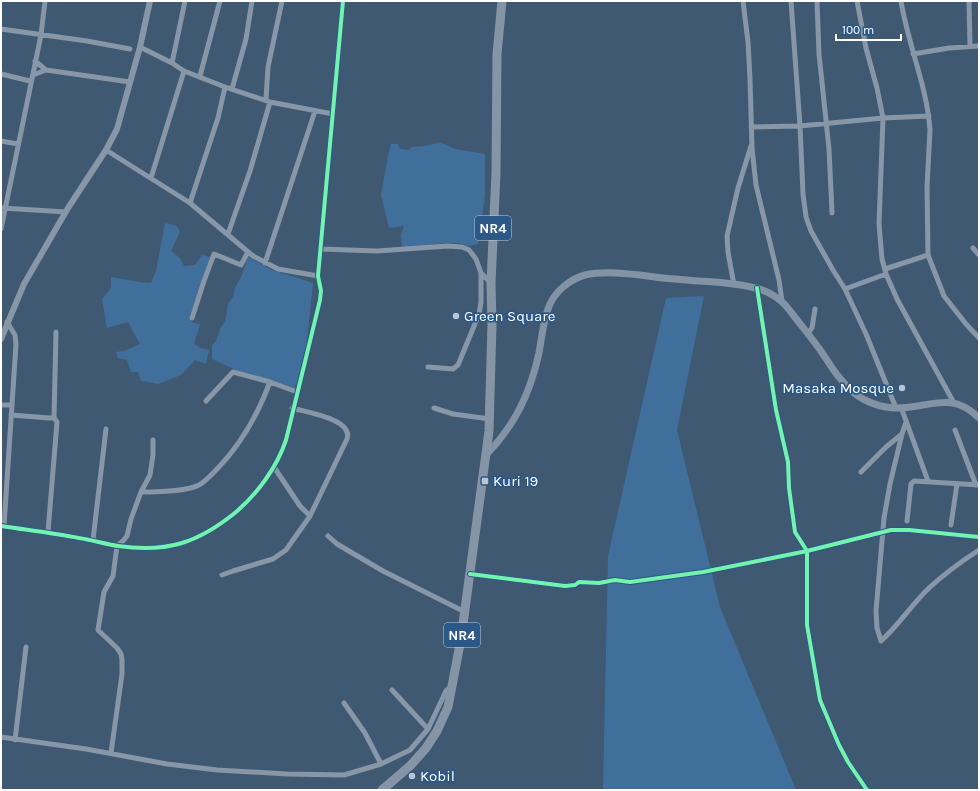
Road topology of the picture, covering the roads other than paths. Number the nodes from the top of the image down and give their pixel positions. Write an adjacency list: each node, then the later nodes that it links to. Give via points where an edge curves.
1 (45, 1): 16 (street)
2 (150, 1): 19 (street)
3 (185, 1): 24 (street)
4 (220, 1): 29 (street)
5 (252, 1): 33 (street, via 246,39)
6 (282, 1): 34 (street, via 268,67)
7 (343, 1): 36 (street)
8 (502, 1): 62 (highway, NR4, via 497,54 496,173)
9 (743, 1): 41 (street, via 749,50)
10 (791, 1): 40 (street)
11 (817, 1): 39 (street)
12 (857, 1): 38 (street)
13 (902, 1): 22 (street)
14 (968, 1): 17 (street)
15 (1, 29): 16 (street)
16 (41, 35): 20 (street); 23 (street)
17 (970, 46): 18 (street); 22 (street)
18 (978, 46): 21 (street)
19 (140, 47): 24 (street); 31 (street)
20 (130, 49)
21 (979, 53)
22 (913, 54): 37 (street)
23 (35, 61): 25 (street); 28 (street)
24 (172, 63): 26 (street)
25 (46, 70): 28 (street); 31 (street)
26 (184, 71): 29 (street); 46 (street)
27 (1, 74): 30 (street)
28 (33, 75): 30 (street)
29 (200, 76): 32 (street)
30 (30, 81): 43 (street)
31 (130, 82): 45 (street, via 116,129)
32 (225, 87): 33 (street); 47 (street, via 218,118)
33 (232, 89): 34 (street)
34 (268, 100): 35 (street); 52 (street, via 250,170)
35 (315, 111): 36 (street); 58 (street)
36 (334, 114): 54 (street)
37 (929, 116): 38 (street); 56 (street)
38 (883, 118): 39 (street); 59 (street, via 879,230)
39 (826, 124): 40 (street); 50 (street)
40 (800, 126): 41 (street); 65 (street, via 806,217 811,231)
41 (751, 127): 44 (street)
42 (1, 142): 43 (street)
43 (18, 144): 48 (street)
44 (751, 145): 63 (street, via 727,236); 66 (street, via 756,185)
45 (106, 150): 46 (street); 49 (street)
46 (151, 178): 47 (street)
47 (190, 203): 52 (street)
48 (3, 209): 49 (street); 51 (street)
49 (66, 212): 69 (street, via 24,284)
50 (832, 213)
51 (1, 229)
52 (228, 234): 55 (street)
53 (973, 248): 57 (street)
54 (320, 249): 60 (street, via 377,250 456,245 469,250 476,259); 61 (street)
55 (248, 252): 58 (street); 68 (street, via 241,265 214,254)
56 (928, 255): 59 (street); 72 (street, via 944,296)
57 (979, 255)
58 (265, 263): 61 (street, via 278,269)
59 (885, 272): 65 (street); 78 (street)
60 (481, 273): 62 (street); 74 (street, via 479,314 458,364 453,368)
61 (318, 276): 76 (street, via 321,291 318,311)
62 (490, 283): 87 (highway, NR4)
63 (734, 285): 64 (main road); 93 (main road, via 634,275 606,274 574,279 556,295 547,313 537,364 520,411 500,441)
64 (757, 288): 66 (main road); 110 (street, via 776,410 788,462 795,532)
65 (845, 289): 81 (street)
66 (782, 301): 71 (main road)
67 (815, 309): 71 (street, via 812,328)
68 (192, 318)
69 (7, 322): 73 (street); 80 (street, via 15,335)
70 (56, 332): 85 (street)
71 (808, 333): 81 (main road, via 839,379 853,392 873,403)
72 (979, 338)
73 (1, 339)
74 (428, 367)
75 (270, 382): 76 (street); 77 (street, via 233,372); 99 (street, via 244,436 204,482 176,490)
76 (297, 392): 82 (street)
77 (206, 400)
78 (954, 403): 81 (main road, via 932,402); 86 (main road, via 962,405)
79 (1, 405): 80 (street)
80 (11, 405): 84 (street)
81 (898, 407): 88 (street)
82 (292, 408): 94 (street, via 282,450); 100 (street, via 337,421 348,433 337,462)
83 (434, 408): 87 (street, via 452,414)
84 (12, 415): 85 (street); 102 (street)
85 (54, 418): 104 (street, via 57,422 57,431)
86 (979, 418)
87 (490, 419): 93 (highway, NR4)
88 (906, 422): 91 (street); 96 (street)
89 (106, 429): 108 (street)
90 (955, 430): 98 (street)
91 (902, 434): 95 (street); 105 (street, via 886,498)
92 (153, 440): 99 (street, via 150,474)
93 (486, 455): 112 (highway, NR4)
94 (274, 467): 100 (street, via 300,506); 109 (street, via 241,508 227,520 197,538 185,544 159,548)
95 (861, 472)
96 (928, 481): 97 (street); 101 (street, via 914,481 911,484)
97 (956, 484): 98 (street); 103 (street)
98 (978, 485)
99 (141, 492): 109 (street, via 127,536)
100 (310, 516): 113 (street, via 281,554 273,559)
101 (907, 521)
102 (2, 526): 104 (street)
103 (951, 526)
104 (48, 532): 108 (street)
105 (883, 532): 107 (street, via 896,529); 110 (street); 111 (street, via 876,611 881,641 929,588)
106 (328, 536): 114 (street, via 383,571)
107 (979, 537)
108 (92, 540): 109 (street)
109 (117, 546): 122 (street, via 113,576 104,592 98,627 121,654 122,660)
110 (807, 551): 112 (street, via 703,572 630,582 579,582 565,586); 125 (street, via 807,625 820,700 839,745)
111 (978, 552)
112 (470, 574): 114 (highway, NR4)
113 (222, 575)
114 (465, 612): 116 (highway, NR4)
115 (26, 647): 121 (street)
116 (454, 682): 119 (street, via 446,691); 124 (highway, NR4, via 448,706 426,748)
117 (392, 690): 119 (street)
118 (344, 703): 123 (street, via 365,733)
119 (428, 729): 123 (street, via 410,750)
120 (1, 738): 121 (street)
121 (15, 740): 122 (street)
122 (112, 753): 123 (street, via 167,764 217,770 287,774 344,775)
123 (381, 764)
124 (382, 790)
125 (867, 790)

